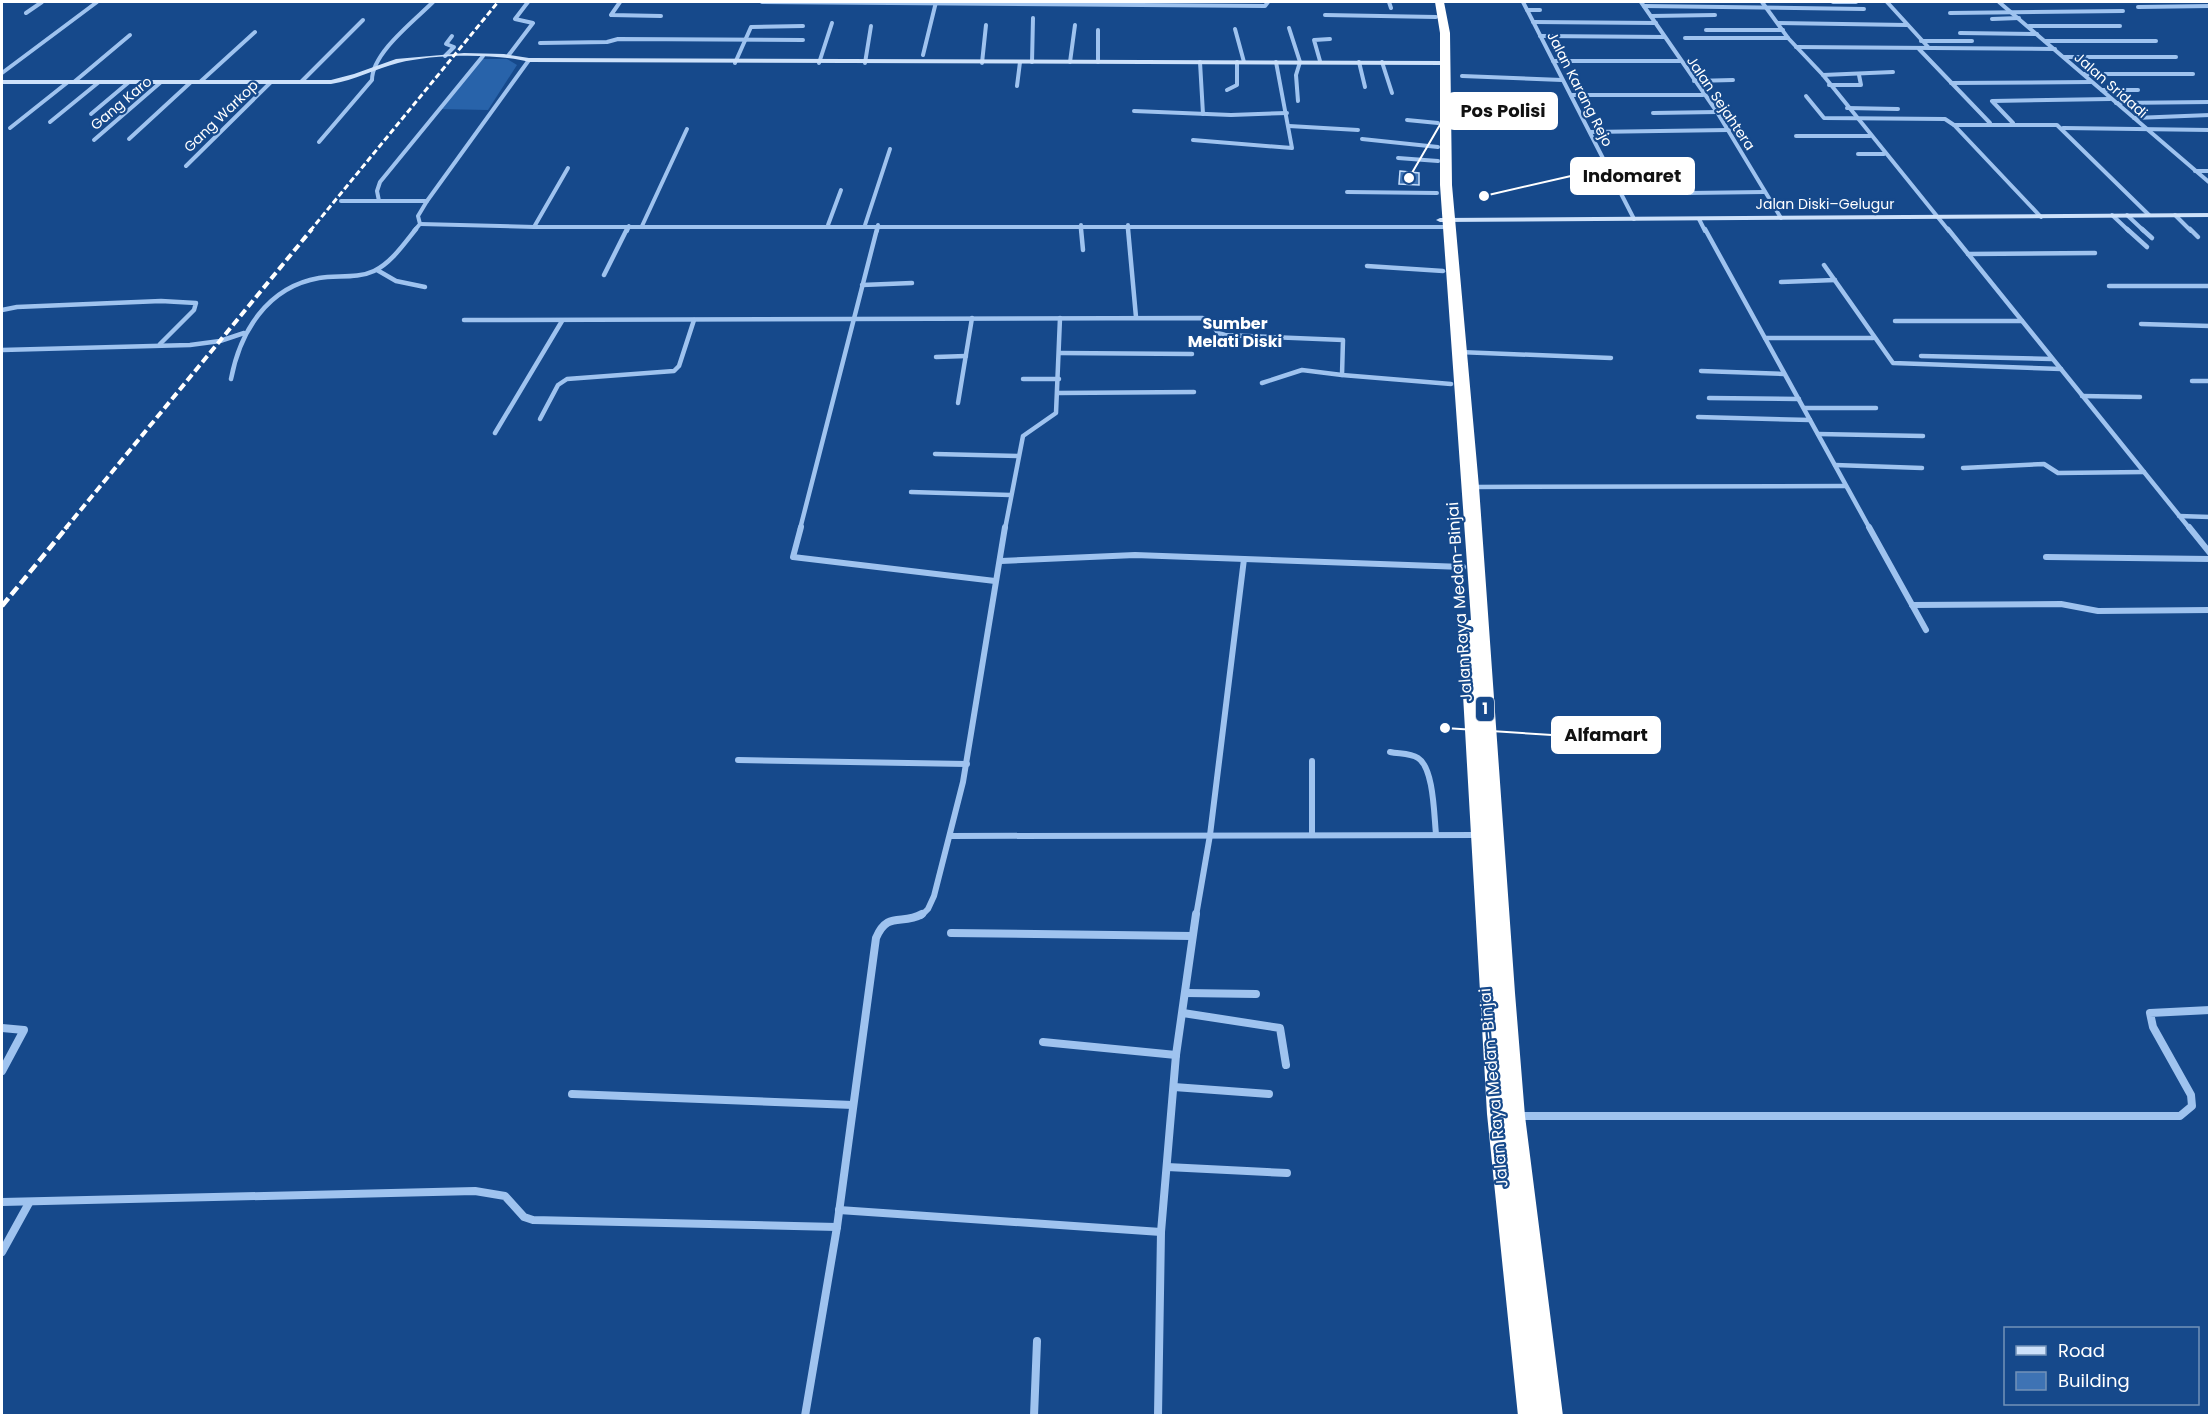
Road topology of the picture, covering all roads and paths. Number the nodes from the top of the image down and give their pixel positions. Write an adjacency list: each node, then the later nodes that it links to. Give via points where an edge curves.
1 (42, 2): 30 (street)
2 (97, 2): 105 (street)
3 (433, 2): 103 (street, via 384,51)
4 (528, 2): 81 (street, via 515,19 533,23)
5 (620, 2): 35 (street, via 611,15)
6 (762, 2): 17 (street)
7 (1042, 2): 20 (street)
8 (1152, 2): 21 (street)
9 (1268, 2): 21 (street, via 1265,6)
10 (1389, 2): 24 (street)
11 (1523, 2): 27 (street, Jalan Karang Rejo)
12 (1762, 2): 25 (street)
13 (1833, 2): 14 (street)
14 (1856, 2)
15 (1887, 2): 47 (street)
16 (1999, 2): 31 (street, Jalan Sridadi)
17 (935, 4): 20 (street); 78 (street)
18 (1643, 4): 25 (street); 36 (street, Jalan Sejahtera)
19 (2210, 6): 23 (street)
20 (1042, 7): 21 (street)
21 (1153, 7)
22 (1436, 7): 33 (street); 102 (highway, Jalan Raya Medan-Binjai / 1, via 1443,17)
23 (2138, 7)
24 (1391, 8)
25 (1768, 8): 26 (street); 44 (street)
26 (1864, 9)
27 (1527, 10): 28 (street); 41 (street, Jalan Karang Rejo)
28 (1540, 10)
29 (2122, 11): 31 (street)
30 (26, 12)
31 (2012, 12): 32 (street); 38 (street, Jalan Sridadi)
32 (1950, 13)
33 (1325, 15)
34 (1715, 15): 36 (street)
35 (661, 16)
36 (1651, 16): 43 (street, Jalan Sejahtera)
37 (1033, 18): 89 (street)
38 (2020, 18): 39 (street); 50 (street, Jalan Sridadi)
39 (1992, 19)
40 (363, 20): 122 (street)
41 (1533, 22): 43 (street); 62 (street, Jalan Karang Rejo)
42 (832, 23): 99 (street)
43 (1656, 23): 63 (street, Jalan Sejahtera)
44 (1778, 23): 47 (street); 56 (street)
45 (986, 25): 101 (street)
46 (1075, 25): 90 (street)
47 (1907, 25): 69 (street)
48 (803, 26): 66 (street, via 753,26)
49 (871, 26): 100 (street)
50 (2028, 26): 51 (street); 60 (street, Jalan Sridadi)
51 (2120, 26)
52 (1289, 28): 95 (street)
53 (1235, 29): 93 (street)
54 (1098, 30): 91 (street)
55 (1706, 30): 56 (street)
56 (1783, 30): 65 (street)
57 (255, 32): 120 (street)
58 (1960, 33): 60 (street)
59 (130, 34): 115 (street)
60 (2037, 34): 71 (street, Jalan Sridadi)
61 (452, 36): 79 (street, via 446,44 454,46)
62 (1540, 36): 63 (street); 86 (street, Jalan Karang Rejo)
63 (1664, 37): 87 (street, Jalan Sejahtera)
64 (1685, 38): 65 (street)
65 (1788, 38): 74 (street)
66 (744, 39): 68 (street); 73 (street); 98 (street)
67 (1330, 39): 85 (street, via 1314,39)
68 (803, 40)
69 (1921, 41): 70 (street); 75 (street)
70 (1972, 41)
71 (2044, 41): 72 (street); 77 (street, Jalan Sridadi)
72 (2156, 41)
73 (540, 43)
74 (1795, 46): 76 (street); 108 (street)
75 (1929, 48): 76 (street); 77 (street)
76 (1919, 49): 124 (street)
77 (2055, 50): 82 (street, Jalan Sridadi)
78 (923, 55)
79 (446, 56): 80 (main road); 103 (main road, via 402,59)
80 (483, 56): 81 (main road); 192 (street, via 380,182)
81 (508, 56): 84 (main road)
82 (2064, 57): 83 (street); 106 (street, Jalan Sridadi)
83 (2176, 57)
84 (529, 60): 98 (main road); 193 (street)
85 (1320, 61): 95 (main road); 96 (main road)
86 (1553, 61): 87 (street); 111 (street, Jalan Karang Rejo)
87 (1680, 61): 113 (street, Jalan Sejahtera)
88 (1020, 62): 89 (main road); 101 (main road); 126 (street)
89 (1032, 62): 90 (main road)
90 (1070, 62): 91 (main road)
91 (1098, 62): 92 (main road)
92 (1200, 62): 93 (main road); 148 (street)
93 (1240, 62): 94 (main road); 128 (street, via 1237,85)
94 (1276, 62): 95 (main road); 145 (street)
95 (1300, 62): 136 (street, via 1296,75)
96 (1359, 62): 97 (main road); 127 (street)
97 (1382, 62): 102 (main road); 131 (street)
98 (735, 63): 99 (main road)
99 (819, 63): 100 (main road)
100 (864, 63): 101 (main road)
101 (982, 63)
102 (1441, 63): 138 (highway, Jalan Raya Medan-Binjai / 1); 154 (highway, Jalan Raya Medan-Binjai / 1)
103 (372, 71): 122 (main road, via 346,80); 173 (street, via 372,80)
104 (1893, 72): 109 (street)
105 (2, 73)
106 (2083, 74): 107 (street); 123 (street, Jalan Sridadi)
107 (2193, 74)
108 (1822, 75): 109 (street); 125 (street)
109 (1859, 75): 125 (street, via 1861,85)
110 (1462, 76): 111 (street)
111 (1562, 80): 133 (street, Jalan Karang Rejo)
112 (1733, 80): 113 (street)
113 (1694, 81): 132 (street, Jalan Sejahtera)
114 (2, 82): 115 (main road)
115 (71, 82): 116 (main road); 159 (street)
116 (99, 82): 117 (main road); 153 (street)
117 (129, 82): 118 (main road); 147 (street)
118 (162, 82): 119 (main road); 171 (street, Gang Karo)
119 (190, 82): 120 (main road); 169 (street)
120 (200, 82): 121 (main road)
121 (271, 82): 122 (main road); 179 (street, Gang Warkop)
122 (301, 82)
123 (2092, 82): 124 (street); 129 (street, Jalan Sridadi)
124 (1951, 83): 155 (street)
125 (1829, 85): 141 (street)
126 (1017, 86)
127 (1365, 87)
128 (1227, 90)
129 (2102, 90): 130 (street); 135 (street, Jalan Sridadi)
130 (2138, 90)
131 (1392, 93)
132 (1703, 95): 133 (street); 144 (street, Jalan Sejahtera)
133 (1571, 96): 166 (street, Jalan Karang Rejo)
134 (1806, 96): 150 (street, via 1824,118)
135 (2111, 99): 139 (street, Jalan Sridadi); 156 (street, via 1992,101)
136 (1298, 101)
137 (2210, 102): 139 (street)
138 (1446, 103): 140 (street); 205 (highway, Jalan Raya Medan-Binjai / 1)
139 (2116, 103): 151 (street, Jalan Sridadi)
140 (1503, 106)
141 (1846, 108): 142 (street); 150 (street)
142 (1898, 109)
143 (1134, 111): 148 (street)
144 (1717, 112): 146 (street); 164 (street, Jalan Sejahtera)
145 (1287, 113): 148 (street); 158 (street)
146 (1653, 113)
147 (91, 114)
148 (1203, 114)
149 (2210, 115): 151 (street)
150 (1857, 118): 157 (street, via 1945,119); 168 (street)
151 (2134, 118): 162 (street, Jalan Sridadi)
152 (1407, 120): 154 (street)
153 (50, 122)
154 (1438, 123): 175 (highway, Jalan Raya Medan-Binjai / 1)
155 (1990, 123): 156 (street); 157 (street)
156 (2013, 123): 161 (street, via 2052,123)
157 (1954, 124): 200 (street)
158 (1289, 126): 163 (street); 172 (street, via 1290,148)
159 (10, 128)
160 (687, 129): 212 (street)
161 (2063, 129): 162 (street); 196 (street)
162 (2147, 129): 165 (street); 181 (street, Jalan Sridadi)
163 (1358, 130)
164 (1729, 130): 166 (street); 188 (street, Jalan Sejahtera)
165 (2210, 130)
166 (1590, 132): 184 (street, Jalan Karang Rejo)
167 (1796, 136): 168 (street)
168 (1870, 136): 177 (street)
169 (129, 139)
170 (1362, 139): 175 (street)
171 (94, 140)
172 (1194, 140)
173 (319, 142)
174 (890, 149): 207 (street)
175 (1438, 154): 178 (street); 189 (highway, Jalan Raya Medan-Binjai / 1)
176 (1858, 154): 177 (street)
177 (1884, 154): 199 (street)
178 (1398, 158)
179 (186, 165)
180 (568, 168): 213 (street)
181 (2195, 171): 182 (street); 185 (street, Jalan Sridadi)
182 (2210, 171)
183 (1572, 183): 184 (street)
184 (1616, 183): 202 (street, Jalan Karang Rejo)
185 (2210, 183)
186 (841, 190): 206 (street)
187 (1347, 192): 189 (street)
188 (1764, 192): 190 (street); 201 (street, Jalan Sejahtera)
189 (1437, 193): 205 (highway, Jalan Raya Medan-Binjai / 1)
190 (1690, 193)
191 (341, 201): 192 (street)
192 (380, 201): 193 (street)
193 (427, 201): 204 (street, via 418,216)
194 (2112, 215): 195 (main road, Jalan Diski–Gelugur); 200 (main road, Jalan Diski–Gelugur); 216 (street)
195 (2127, 215): 196 (main road, Jalan Diski–Gelugur); 215 (street)
196 (2149, 215): 197 (main road, Jalan Diski–Gelugur)
197 (2175, 215): 198 (main road, Jalan Diski–Gelugur); 214 (street)
198 (2210, 215)
199 (1938, 217): 200 (main road, Jalan Diski–Gelugur); 201 (main road, Jalan Diski–Gelugur); 219 (street)
200 (2041, 217)
201 (1781, 218): 203 (main road, Jalan Diski–Gelugur)
202 (1635, 219): 203 (main road, Jalan Diski–Gelugur); 205 (main road, Jalan Diski–Gelugur)
203 (1698, 219): 245 (street)
204 (420, 224): 213 (street); 222 (street)
205 (1445, 224): 210 (street); 223 (highway, Jalan Raya Medan-Binjai / 1); 249 (highway, Jalan Raya Medan-Binjai / 1)
206 (828, 225): 207 (street); 212 (street)
207 (866, 225): 208 (street)
208 (878, 225): 209 (street); 228 (street)
209 (1081, 225): 210 (street); 217 (street)
210 (1128, 225): 233 (street)
211 (629, 226): 212 (street); 213 (street); 224 (street)
212 (642, 226)
213 (534, 227)
214 (2198, 237)
215 (2152, 238)
216 (2147, 247)
217 (1083, 250)
218 (2096, 253): 219 (street)
219 (1968, 254): 241 (street)
220 (1824, 265): 225 (street)
221 (1367, 266): 223 (street)
222 (377, 270): 231 (street, via 396,281); 244 (street, via 301,282 262,312)
223 (1443, 272): 267 (highway, Jalan Raya Medan-Binjai / 1)
224 (604, 275)
225 (1835, 280): 226 (street); 246 (street)
226 (1781, 282)
227 (912, 283): 228 (street)
228 (862, 285): 238 (street)
229 (2109, 286): 230 (street)
230 (2210, 286)
231 (425, 287)
232 (2, 310): 247 (street, via 161,301 196,303 194,310)
233 (1136, 317): 235 (street); 260 (street, via 1206,318 1218,333 1230,336 1343,340)
234 (972, 318): 235 (street); 238 (street); 252 (street)
235 (1060, 318): 250 (street)
236 (464, 320): 239 (street)
237 (694, 320): 238 (street); 239 (street); 278 (street, via 674,371 567,379 558,385)
238 (854, 320): 301 (street, via 793,557)
239 (562, 321): 280 (street)
240 (1895, 321): 241 (street)
241 (2022, 321): 256 (street)
242 (2141, 324): 243 (street)
243 (2210, 326)
244 (244, 333): 247 (street, via 220,341); 261 (street)
245 (1765, 338): 246 (street); 259 (street)
246 (1873, 338): 257 (street, via 1897,365)
247 (160, 345): 248 (street)
248 (2, 350)
249 (1459, 352): 255 (street); 290 (highway, Jalan Raya Medan-Binjai / 1)
250 (1060, 353): 251 (street); 263 (street)
251 (1192, 354)
252 (966, 356): 254 (street); 274 (street)
253 (1921, 356): 256 (street)
254 (936, 357)
255 (1611, 358)
256 (2052, 359): 257 (street)
257 (2061, 369): 270 (street)
258 (1701, 371): 259 (street)
259 (1784, 374): 273 (street)
260 (1342, 375): 266 (street, via 1299,370); 267 (street)
261 (231, 379)
262 (1023, 379): 263 (street)
263 (1059, 379): 269 (street)
264 (2192, 381): 265 (street)
265 (2210, 381)
266 (1262, 383)
267 (1451, 384): 300 (highway, Jalan Raya Medan-Binjai / 1)
268 (1194, 392): 269 (street)
269 (1058, 393): 284 (street, via 1055,416 1025,434)
270 (2082, 396): 271 (street); 288 (street)
271 (2140, 397)
272 (1709, 398): 273 (street)
273 (1799, 399): 275 (street)
274 (958, 403)
275 (1804, 408): 276 (street); 279 (street)
276 (1876, 408)
277 (1698, 417): 279 (street)
278 (540, 419)
279 (1810, 420): 281 (street)
280 (495, 433)
281 (1818, 434): 282 (street); 285 (street)
282 (1923, 436)
283 (935, 454): 284 (street)
284 (1018, 456): 292 (street)
285 (1835, 465): 286 (street); 289 (street)
286 (1922, 468)
287 (1963, 468): 288 (street, via 2044,464 2058,472)
288 (2144, 471): 293 (street)
289 (1846, 486): 290 (street); 302 (street)
290 (1471, 487): 313 (highway, Jalan Raya Medan-Binjai / 1)
291 (911, 492): 292 (street)
292 (1010, 495): 299 (street)
293 (2179, 516): 294 (street); 295 (street)
294 (2210, 517)
295 (2210, 553)
296 (2046, 557): 298 (street)
297 (1244, 559): 299 (street, via 1135,555); 300 (street); 311 (street)
298 (2210, 559)
299 (1001, 561): 301 (street)
300 (1463, 567): 313 (highway, Jalan Raya Medan-Binjai / 1)
301 (995, 581): 308 (street)
302 (1912, 605): 303 (street, via 2061,604 2098,611); 304 (street)
303 (2210, 610)
304 (1926, 630)
305 (1390, 752): 310 (street, via 1424,763)
306 (738, 760): 308 (street)
307 (1312, 761): 309 (street)
308 (967, 764): 312 (street)
309 (1312, 834): 310 (street); 311 (street)
310 (1436, 834): 313 (street)
311 (1210, 835): 312 (street); 315 (street)
312 (951, 836): 328 (street, via 928,912 919,919 886,921 878,930)
313 (1486, 836): 329 (highway, Jalan Raya Medan-Binjai / 1); 342 (highway, Jalan Raya Medan-Binjai / 1, via 1498,1114)
314 (951, 933): 315 (street)
315 (1192, 936): 316 (street)
316 (1186, 993): 317 (street); 319 (street)
317 (1256, 994)
318 (2210, 1010): 329 (street, via 2150,1013 2153,1027 2191,1095 2192,1106 2180,1116)
319 (1183, 1013): 322 (street); 323 (street, via 1280,1028)
320 (2, 1028): 324 (street, via 17,1028 24,1030 24,1034)
321 (1043, 1042): 322 (street)
322 (1176, 1054): 325 (street)
323 (1286, 1065)
324 (2, 1071)
325 (1174, 1087): 327 (street); 330 (street)
326 (572, 1094): 328 (street)
327 (1269, 1094)
328 (853, 1105): 334 (street)
329 (1514, 1116): 343 (highway, Jalan Raya Medan-Binjai / 1)
330 (1167, 1167): 331 (street); 336 (street)
331 (1287, 1173)
332 (2, 1202): 333 (street)
333 (28, 1203): 335 (street, via 475,1191 505,1196 524,1217 533,1220); 337 (street)
334 (839, 1210): 335 (street); 336 (street)
335 (837, 1227): 339 (street)
336 (1161, 1232): 341 (street)
337 (2, 1252)
338 (1037, 1341): 340 (street)
339 (805, 1416)
340 (1034, 1416)
341 (1158, 1416)
342 (1531, 1416)
343 (1550, 1416)

